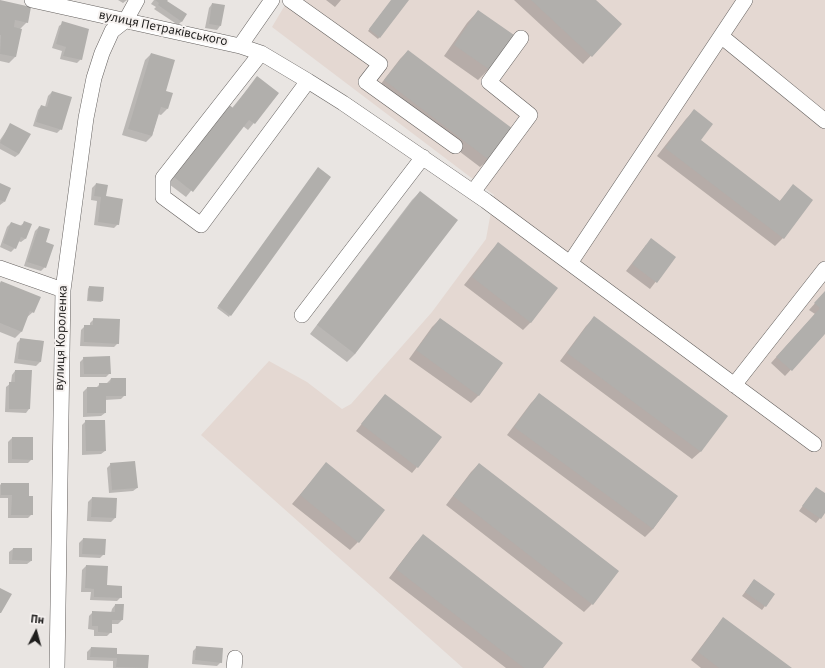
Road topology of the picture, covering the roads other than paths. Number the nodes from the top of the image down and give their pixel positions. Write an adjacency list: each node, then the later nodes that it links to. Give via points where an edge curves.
1 (32, 0): 6 (street, вулиця Петраківського)
2 (137, 0): 6 (street)
3 (272, 0): 9 (street, вулиця Петраківського)
4 (290, 0): 13 (street, via 380,64 366,82)
5 (745, 0): 7 (street)
6 (126, 20): 9 (street, вулиця Петраківського); 19 (street, вулиця Короленка, via 112,31 94,78)
7 (722, 36): 12 (street); 16 (street)
8 (521, 38): 15 (street, via 489,82 530,115)
9 (240, 46): 10 (street)
10 (260, 52): 11 (street); 11 (street, via 163,178 163,197 201,225)
11 (308, 81): 14 (street)
12 (825, 121)
13 (455, 146)
14 (423, 157): 15 (street); 20 (street)
15 (473, 192): 16 (street)
16 (570, 263): 21 (street)
17 (0, 268): 19 (street)
18 (825, 269): 21 (street)
19 (62, 290): 23 (street, вулиця Короленка)
20 (302, 315)
21 (734, 385): 22 (street)
22 (814, 444)
23 (57, 668)

